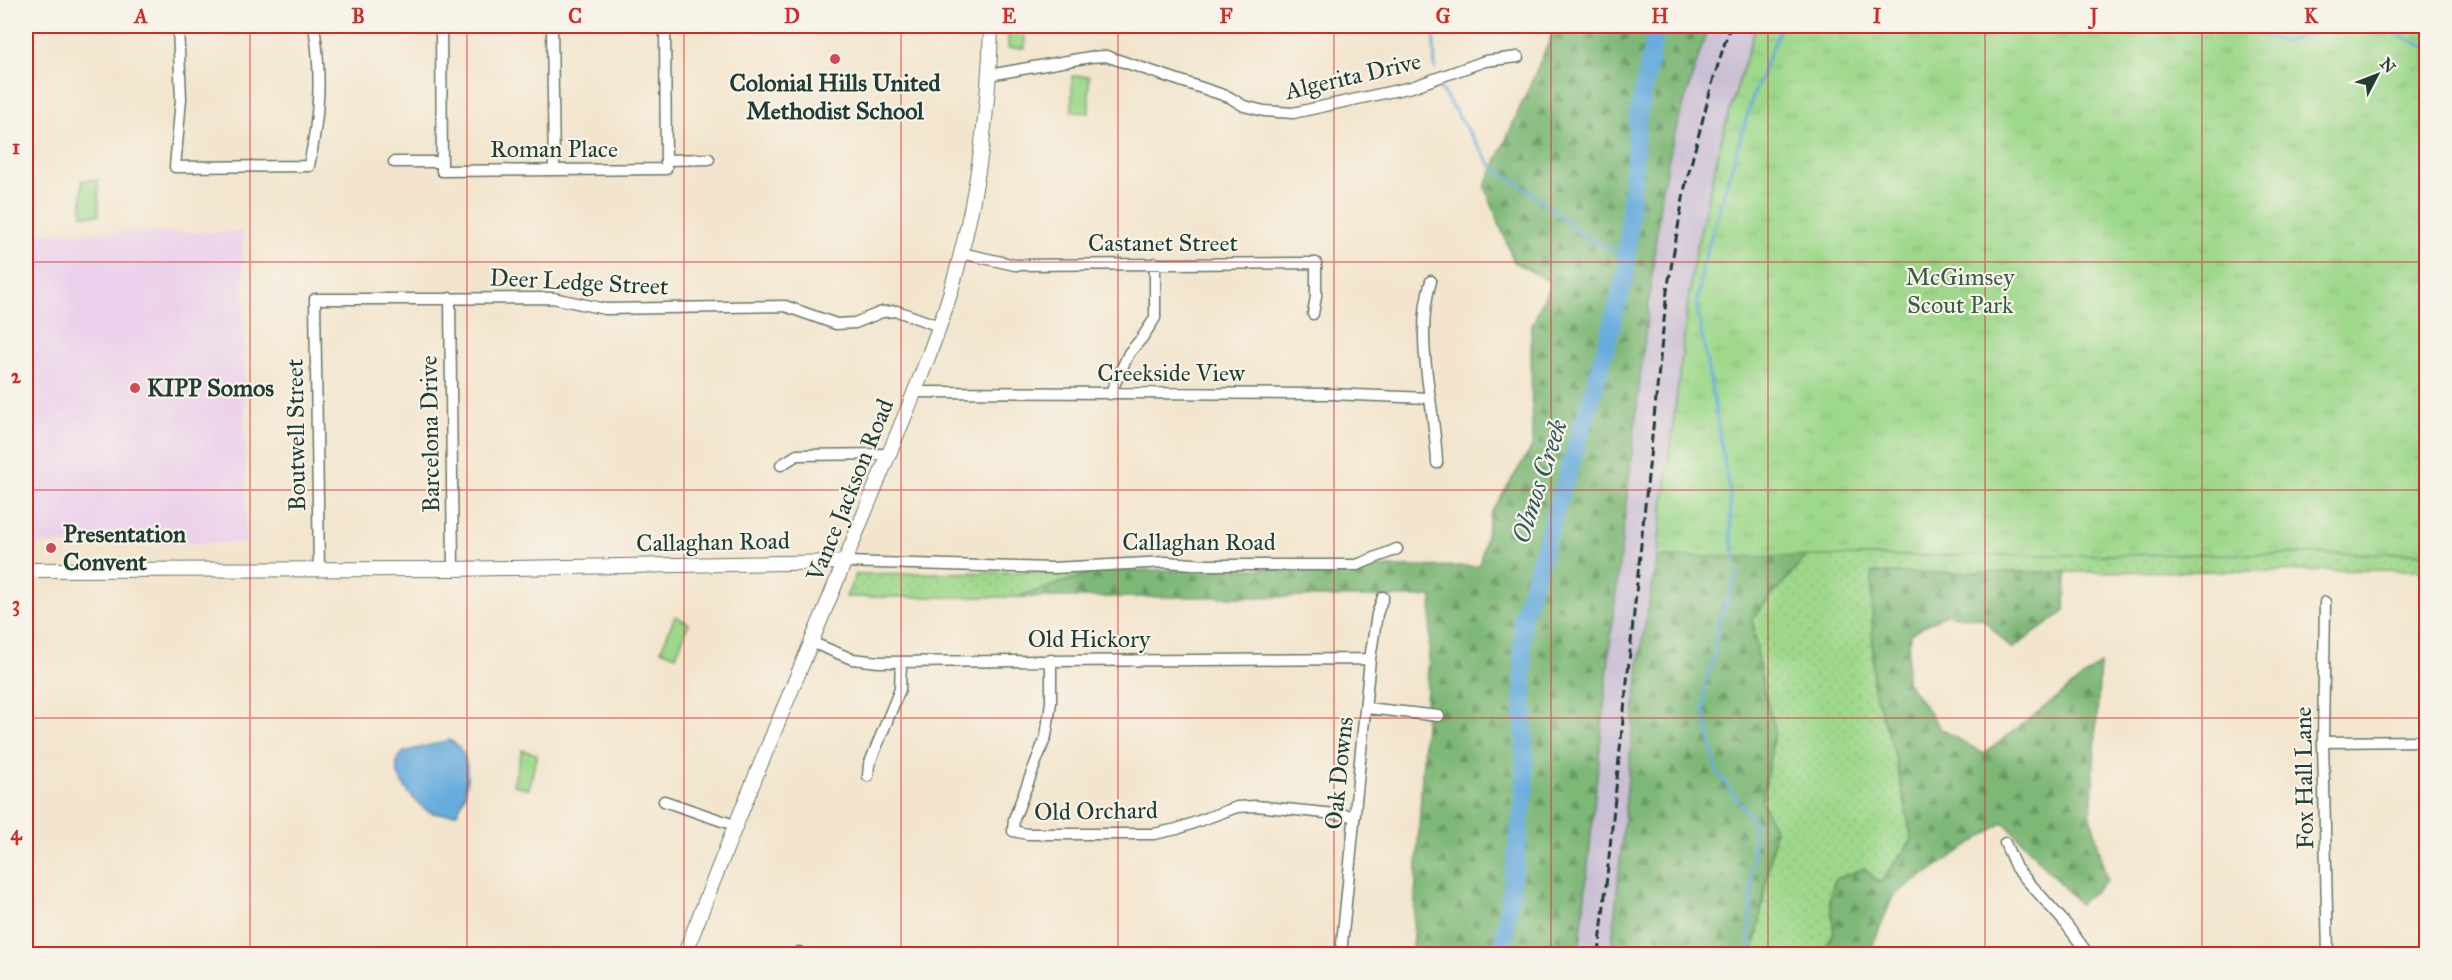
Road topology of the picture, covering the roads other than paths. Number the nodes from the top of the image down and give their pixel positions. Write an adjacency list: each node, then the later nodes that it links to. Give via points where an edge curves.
1 (178, 26): 2 (street, via 181,99 175,167 309,166 321,89)
2 (314, 26)
3 (441, 26): 12 (street)
4 (552, 26): 13 (street)
5 (665, 26): 11 (street)
6 (991, 26): 8 (main road, Vance Jackson Road)
7 (1518, 57): 8 (street, Algerita Drive, via 1485,61 1394,92 1278,114 1244,106 1221,94 1106,56)
8 (989, 75): 14 (main road, Vance Jackson Road, via 986,120)
9 (709, 159): 11 (street, Roman Place)
10 (394, 162): 12 (street, Roman Place)
11 (666, 165): 13 (street, Roman Place)
12 (442, 166): 13 (street, Roman Place)
13 (554, 169)
14 (961, 253): 15 (street, Castanet Street, via 1015,265); 20 (main road, Vance Jackson Road)
15 (1155, 263): 19 (street, Castanet Street, via 1316,263); 22 (street, via 1155,318 1129,353)
16 (1431, 281): 23 (street, via 1423,306)
17 (450, 298): 18 (street, Deer Ledge Street); 20 (street, Deer Ledge Street, via 553,298 605,309 785,306 836,324 897,311); 29 (street, Barcelona Drive)
18 (315, 299): 31 (street, Boutwell Street)
19 (1313, 314)
20 (939, 326): 21 (main road, Vance Jackson Road)
21 (914, 392): 22 (street, Creekside View); 24 (main road, Vance Jackson Road)
22 (1110, 394): 23 (street, Creekside View)
23 (1428, 398): 25 (street)
24 (889, 454): 26 (street, via 797,455); 28 (main road, Vance Jackson Road)
25 (1437, 463)
26 (781, 465)
27 (1397, 549): 28 (street, Callaghan Road, via 1357,565 1166,562 1053,568)
28 (845, 562): 29 (main road, Callaghan Road); 34 (main road, Vance Jackson Road)
29 (453, 569): 31 (main road, Callaghan Road)
30 (26, 570): 31 (main road, Callaghan Road)
31 (319, 570)
32 (1383, 597): 35 (street, Oak Downs)
33 (2325, 602): 41 (street, Fox Hall Lane)
34 (811, 642): 37 (street, Old Hickory, via 852,659); 45 (main road, Vance Jackson Road)
35 (1370, 659): 36 (street, Old Hickory); 38 (street, Oak Downs)
36 (1051, 660): 37 (street, Old Hickory); 44 (street, Old Orchard, via 1050,719 1013,831 1155,834 1237,807 1256,806)
37 (901, 662): 42 (street, via 900,689)
38 (1367, 708): 39 (street); 44 (street, Oak Downs)
39 (1439, 716)
40 (2427, 741): 41 (street)
41 (2323, 742): 50 (street, Fox Hall Lane)
42 (868, 776)
43 (664, 801): 45 (street)
44 (1355, 816): 48 (street, Oak Downs)
45 (734, 825): 47 (main road, Vance Jackson Road)
46 (2005, 843): 49 (street, via 2016,867)
47 (685, 954)
48 (1341, 954)
49 (2088, 954)
50 (2328, 954)

